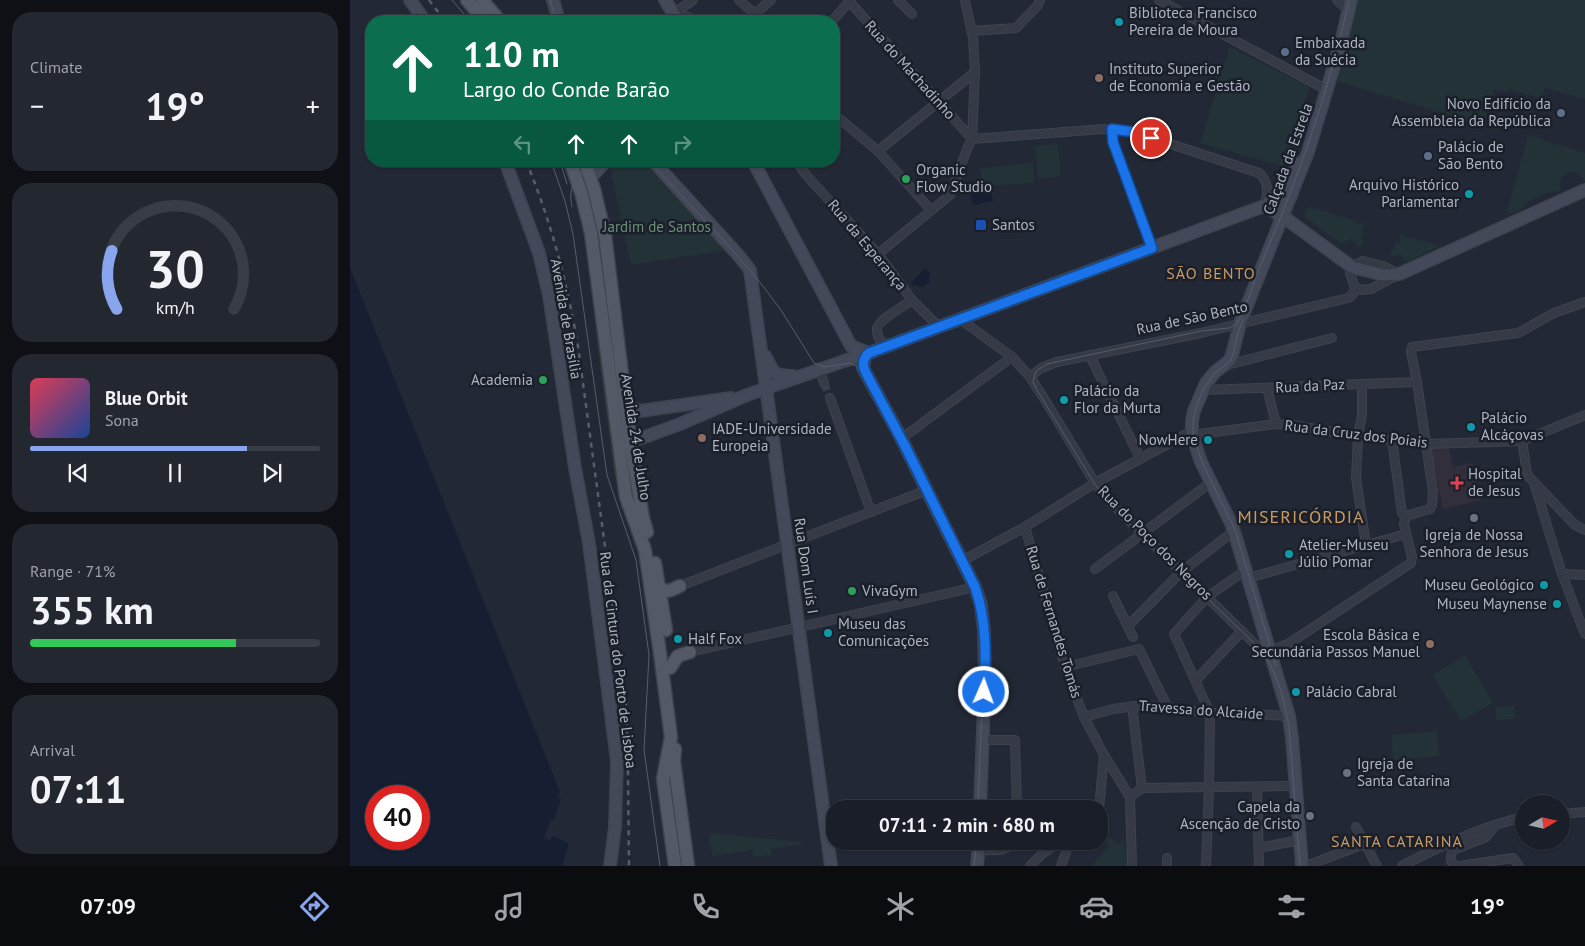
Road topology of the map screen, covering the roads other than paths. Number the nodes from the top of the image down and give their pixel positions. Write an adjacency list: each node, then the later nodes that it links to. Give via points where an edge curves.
1 (410, 0): 17 (street)
2 (467, 0): 18 (main road)
3 (482, 0): 19 (main road)
4 (553, 0): 20 (street)
5 (665, 0): 21 (street)
6 (693, 0): 22 (street)
7 (739, 0): 8 (street, via 755,14)
8 (772, 0)
9 (898, 0): 16 (street)
10 (965, 0): 24 (street)
11 (1040, 0): 24 (street, via 1016,28)
12 (1159, 0): 26 (street)
13 (1337, 0): 15 (street)
14 (849, 1): 23 (street); 27 (street, Rua do Machadinho)
15 (1350, 5): 26 (street, Calçada da Estrela)
16 (912, 14)
17 (421, 15)
18 (480, 15)
19 (495, 15)
20 (557, 15)
21 (675, 15)
22 (678, 15)
23 (837, 15)
24 (971, 31): 25 (street)
25 (975, 72): 27 (street); 30 (street)
26 (1327, 90): 32 (street, Calçada da Estrela)
27 (938, 101): 30 (street, Rua do Machadinho); 31 (street)
28 (840, 119): 31 (street)
29 (1112, 129): 30 (street); 40 (street, via 1134,132 1259,173 1267,184); 43 (street, via 1113,142)
30 (972, 139): 41 (street, via 950,195)
31 (878, 151): 41 (street)
32 (1308, 152): 39 (street, Calçada da Estrela); 40 (street)
33 (507, 167): 84 (street, Avenida de Brasília, via 539,253 549,294)
34 (658, 167): 55 (street, Rua Dom Luís I, via 748,267)
35 (756, 167): 56 (street, via 851,346)
36 (800, 167): 44 (street, Rua da Esperança)
37 (586, 170): 66 (main road, Avenida 24 de Julho, via 605,235); 75 (main road, Avenida 24 de Julho, via 586,210)
38 (1585, 190): 46 (street, Rua de São Bento)
39 (1291, 196): 40 (street); 42 (street, Calçada da Estrela)
40 (1265, 206): 42 (street); 43 (street)
41 (931, 210): 44 (street)
42 (1283, 217): 45 (street); 51 (street, Calçada da Estrela)
43 (1152, 248): 50 (street)
44 (878, 254): 48 (street, Rua da Esperança)
45 (1352, 267): 46 (street, via 1380,274); 47 (street, via 1350,273)
46 (1399, 274): 47 (street, Rua de São Bento, via 1366,290)
47 (1357, 287): 51 (street, Rua de São Bento, via 1348,298)
48 (912, 300): 52 (street, Rua da Esperança); 54 (street, via 880,323 878,337)
49 (1585, 302): 63 (street, via 1518,333 1412,347)
50 (960, 319): 52 (street); 58 (street, Rua do Poço dos Negros)
51 (1240, 323): 57 (street, Rua de São Bento); 59 (street, Calçada da Estrela, via 1232,355)
52 (939, 327): 54 (street)
53 (1332, 338): 59 (street)
54 (885, 347): 56 (street)
55 (762, 350): 61 (street, via 777,374); 68 (street, Rua Dom Luís I)
56 (869, 353): 60 (street); 79 (street, via 865,356 863,368)
57 (1090, 356): 62 (street, Rua de São Bento, via 1047,365); 85 (street)
58 (1012, 357): 62 (street, Rua do Poço dos Negros); 79 (street)
59 (1222, 366): 69 (street, Calçada da Estrela)
60 (819, 370): 61 (street); 64 (street)
61 (801, 376): 68 (street)
62 (1030, 377): 87 (street, Rua do Poço dos Negros)
63 (1417, 382): 65 (street, Rua da Paz); 83 (street)
64 (824, 383)
65 (1362, 384): 67 (street, Rua da Paz); 78 (street)
66 (623, 388): 72 (street, via 626,401 634,409); 80 (main road, Avenida 24 de Julho)
67 (1267, 388): 69 (street, Rua da Paz); 74 (street)
68 (766, 389): 70 (street); 97 (street, Rua Dom Luís I)
69 (1202, 390): 77 (street, Calçada da Estrela, via 1194,411)
70 (747, 395): 72 (street); 76 (street)
71 (830, 398): 90 (street)
72 (665, 407): 76 (street, via 660,419)
73 (1585, 415): 82 (street)
74 (1276, 424): 77 (street, Rua da Cruz dos Poiais); 78 (street, Rua da Cruz dos Poiais)
75 (617, 428): 80 (street); 147 (main road, Avenida 24 de Julho, via 626,497 645,550 660,652 671,736 663,779)
76 (670, 428): 80 (street)
77 (1192, 433): 85 (street); 86 (street)
78 (1358, 436): 81 (street, Rua da Cruz dos Poiais); 98 (street, via 1356,478)
79 (901, 438): 89 (street)
80 (630, 440): 107 (main road, Avenida 24 de Julho, via 643,518)
81 (1392, 440): 83 (street, Rua da Cruz dos Poiais); 91 (street, via 1402,513)
82 (1522, 441): 83 (street, Rua da Cruz dos Poiais); 88 (street, via 1527,473)
83 (1427, 444): 91 (street, via 1432,502 1430,509)
84 (573, 458): 146 (street, Rua da Cintura do Porto de Lisboa, via 589,543 616,750 616,827)
85 (1140, 458): 87 (street)
86 (1210, 482): 94 (street); 95 (street)
87 (1095, 483): 92 (street); 95 (street, Rua do Poço dos Negros)
88 (1534, 483): 93 (street, via 1575,525); 103 (street)
89 (927, 490): 90 (street); 99 (street)
90 (871, 512): 97 (street)
91 (1406, 518): 96 (street)
92 (1025, 526): 99 (street); 117 (street, Rua de Fernandes Tomás)
93 (1585, 530)
94 (1234, 531): 101 (street); 102 (street)
95 (1141, 534): 100 (street); 101 (street, Rua do Poço dos Negros)
96 (1406, 534): 98 (street); 115 (street, via 1412,557 1409,565 1288,644)
97 (788, 544): 105 (street); 111 (street, Rua Dom Luís I)
98 (1366, 545): 102 (street)
99 (962, 561): 106 (street)
100 (1094, 570)
101 (1180, 572): 109 (street, Rua do Poço dos Negros); 110 (street)
102 (1247, 574): 109 (street); 115 (street)
103 (1562, 574): 104 (street); 113 (street)
104 (1585, 575)
105 (680, 586): 107 (main road, via 668,591)
106 (975, 587): 111 (street); 125 (street, via 983,617 985,650)
107 (660, 588): 118 (main road, Avenida 24 de Julho)
108 (1113, 596): 110 (street)
109 (1207, 597): 112 (street, Rua do Poço dos Negros); 119 (street, via 1174,634)
110 (1128, 626): 114 (street)
111 (799, 627): 116 (street); 149 (street, Rua Dom Luís I)
112 (1241, 630): 115 (street, Rua do Poço dos Negros); 119 (street)
113 (1585, 634)
114 (1133, 637)
115 (1267, 651): 124 (street)
116 (690, 652): 118 (main road, via 678,656)
117 (1066, 667): 121 (street, via 1138,649); 123 (street, Rua de Fernandes Tomás)
118 (670, 668): 148 (main road, Avenida 24 de Julho, via 676,730 674,761)
119 (1196, 680): 122 (street)
120 (1132, 706): 121 (street, Travessa do Alcaide); 123 (street, Travessa do Alcaide); 130 (street)
121 (1168, 708): 122 (street, Travessa do Alcaide)
122 (1210, 713): 124 (street, Travessa do Alcaide); 128 (street)
123 (1084, 717): 126 (street, Rua de Fernandes Tomás)
124 (1290, 719): 127 (street)
125 (982, 740): 132 (street); 133 (street, via 1015,740)
126 (1104, 755): 131 (street, Rua de Fernandes Tomás); 134 (street)
127 (1295, 786): 129 (street); 140 (street)
128 (1209, 787): 129 (street); 130 (street); 154 (street)
129 (1257, 787): 142 (street)
130 (1142, 788): 131 (street)
131 (1130, 796): 153 (street)
132 (980, 800)
133 (1017, 800)
134 (1099, 800)
135 (1585, 812): 136 (street)
136 (1570, 813)
137 (1515, 820): 138 (street)
138 (1496, 825): 159 (street); 160 (street, via 1486,837 1453,850 1451,861)
139 (1356, 827): 141 (street)
140 (1299, 840): 142 (street); 156 (street)
141 (1364, 844): 157 (street); 158 (street)
142 (1259, 848): 155 (street)
143 (979, 850): 150 (street)
144 (1048, 850): 151 (street)
145 (1067, 850): 152 (street)
146 (610, 866)
147 (675, 866)
148 (688, 866)
149 (832, 866)
150 (977, 866)
151 (1030, 866)
152 (1061, 866)
153 (1132, 866)
154 (1206, 866)
155 (1259, 866)
156 (1302, 866)
157 (1306, 866)
158 (1377, 866)
159 (1402, 866)
160 (1458, 866): 161 (street, via 1513,858)
161 (1519, 866)

